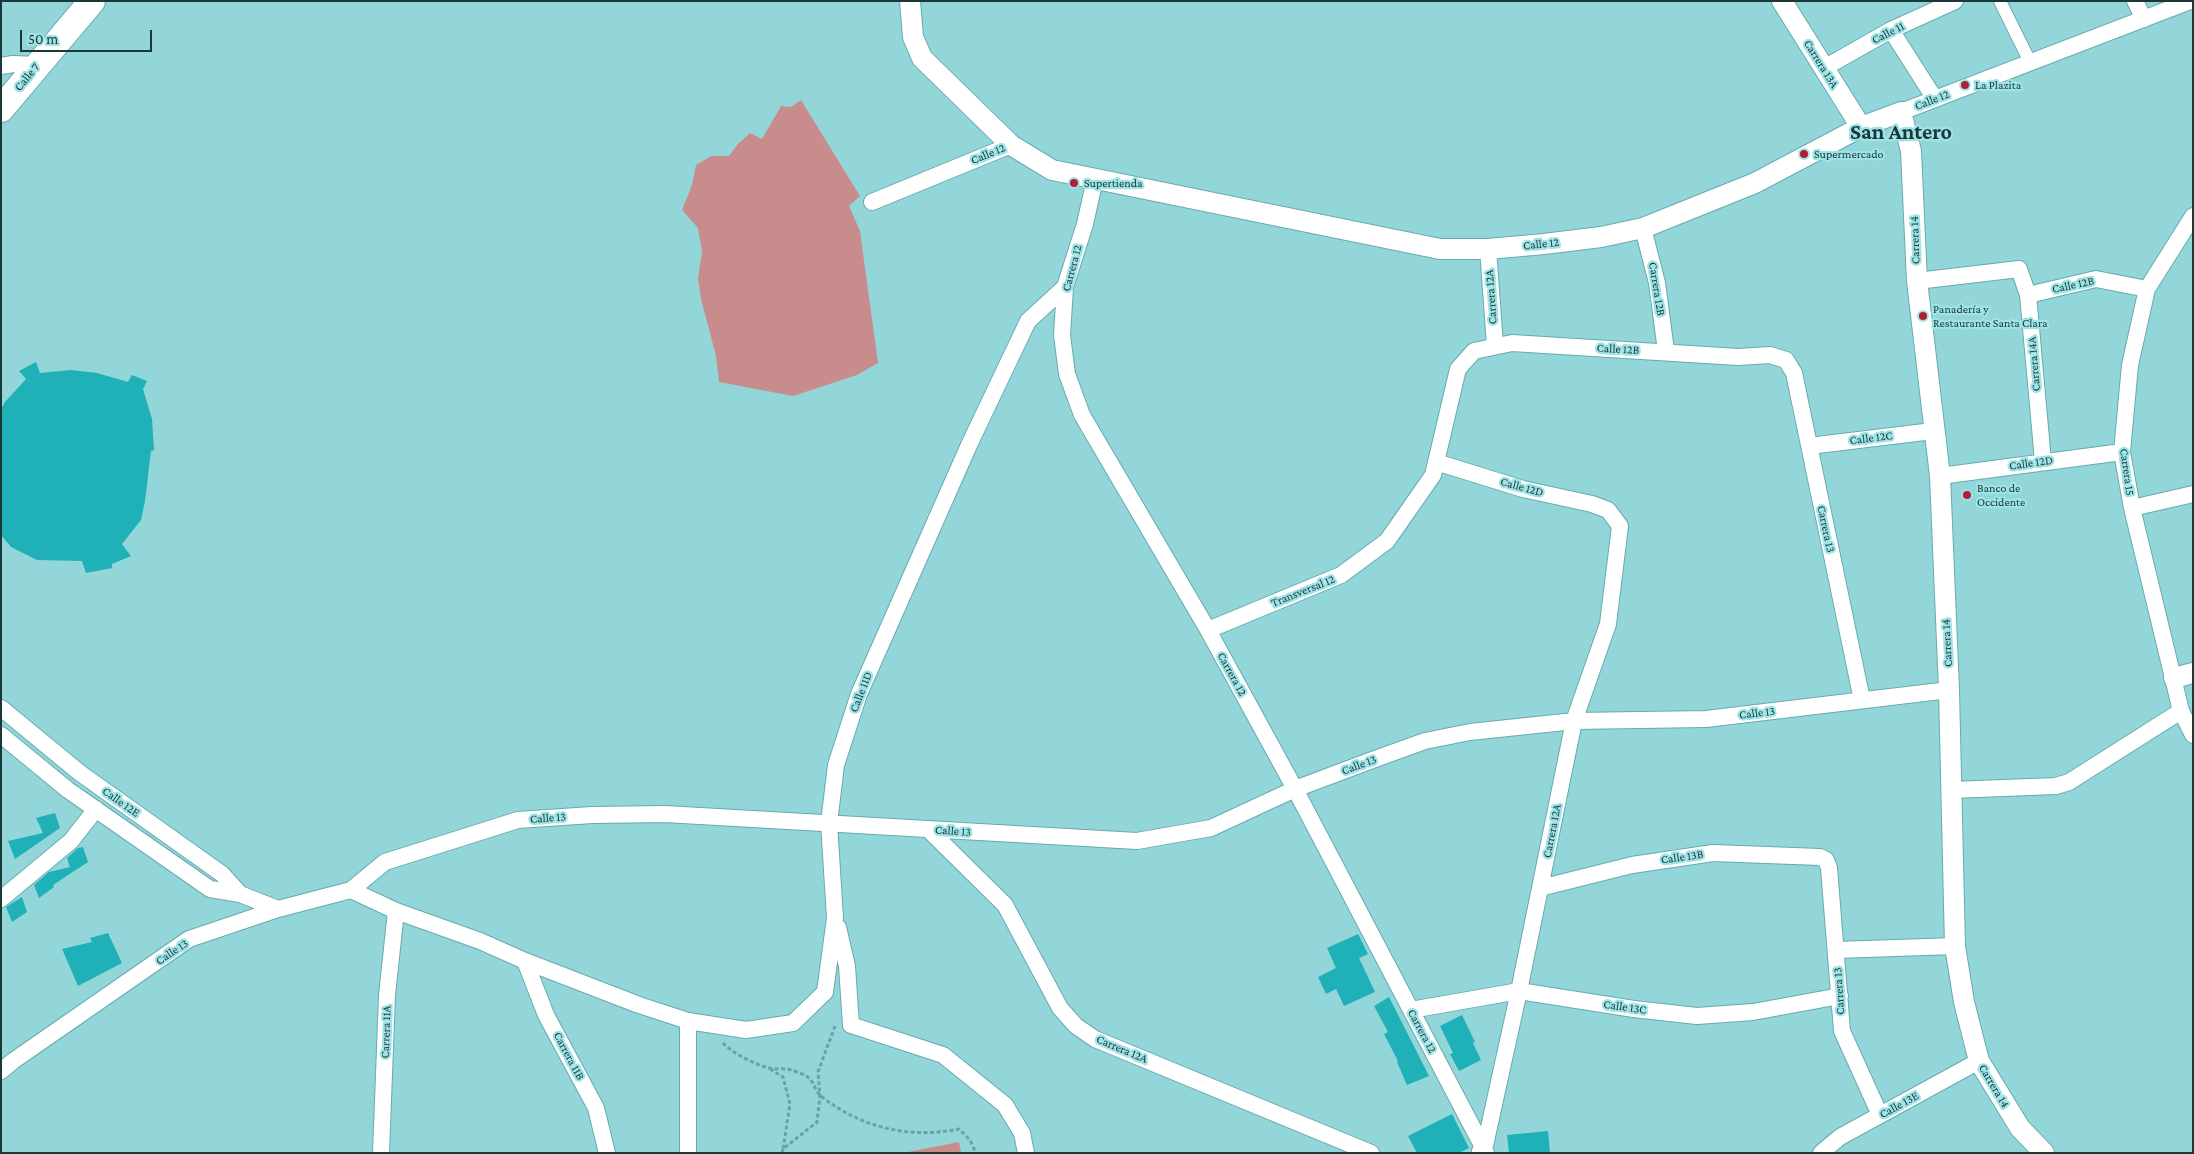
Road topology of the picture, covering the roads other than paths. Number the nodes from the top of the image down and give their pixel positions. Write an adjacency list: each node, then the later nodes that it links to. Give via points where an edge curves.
1 (92, 1): 11 (main road, Calle 7)
2 (910, 1): 18 (street, via 913,37 922,58)
3 (1782, 1): 13 (street, Carrera 13A)
4 (1955, 1): 9 (street, Calle 11)
5 (2000, 1): 10 (street)
6 (2135, 1): 8 (street)
7 (2190, 1): 8 (street, Calle 12)
8 (2144, 19): 10 (street, Calle 12)
9 (1891, 30): 13 (street, Calle 11); 14 (street)
10 (2030, 62): 14 (street, Calle 12)
11 (37, 65): 12 (street); 15 (main road, Calle 7)
12 (1, 66)
13 (1824, 68): 17 (street, Carrera 13A)
14 (1935, 99): 16 (street, Calle 12)
15 (1, 108)
16 (1901, 112): 17 (street, Calle 12); 24 (street, Carrera 14, via 1911,151)
17 (1861, 127): 22 (street, Calle 12, via 1755,183)
18 (1011, 145): 19 (street, Calle 12, via 1052,170); 20 (street, Calle 12)
19 (1096, 180): 23 (street, Calle 12, via 1440,249); 25 (street, Carrera 12)
20 (872, 202)
21 (2193, 216): 26 (street, Carrera 15)
22 (1644, 228): 23 (street, Calle 12, via 1601,237); 29 (street, Carrera 12B, via 1657,283)
23 (1488, 249): 28 (street, Carrera 12A)
24 (1917, 281): 27 (street, Carrera 14A, via 2019,269); 31 (street, Carrera 14)
25 (1065, 287): 40 (street, Carrera 12, via 1062,335 1067,374 1082,416); 52 (street, Calle 11D, via 1028,321 969,445 859,694 836,765)
26 (2147, 288): 27 (street, Calle 12B, via 2096,279); 33 (street, Carrera 15, via 2130,365)
27 (2028, 295): 34 (street, Carrera 14A)
28 (1495, 345): 29 (street, Calle 12B, via 1512,343); 35 (street, Calle 12B, via 1474,351 1458,369)
29 (1666, 351): 30 (street, Calle 12B, via 1738,357 1770,355)
30 (1786, 360): 32 (street, Carrera 13, via 1794,373)
31 (1933, 431): 32 (street, Calle 12C); 36 (street, Carrera 14)
32 (1809, 446): 43 (street, Carrera 13)
33 (2122, 452): 34 (street, Calle 12D); 38 (street, Carrera 15)
34 (2043, 461): 36 (street, Calle 12D)
35 (1436, 462): 39 (street, Calle 12D, via 1523,489); 40 (street, Transversal 12, via 1433,475 1387,541 1341,575)
36 (1940, 476): 42 (street, Carrera 14)
37 (2193, 494): 38 (street)
38 (2132, 508): 41 (street, Carrera 15)
39 (1608, 510): 46 (street, Carrera 12A, via 1620,526 1608,624)
40 (1208, 630): 49 (street, Carrera 12)
41 (2184, 676): 45 (street, Carrera 15)
42 (1950, 690): 43 (street, Calle 13); 50 (street, Carrera 14)
43 (1862, 700): 46 (street, Calle 13, via 1706,719)
44 (1, 708): 57 (street, Calle 12E, via 80,773 222,874)
45 (2181, 711): 48 (street, Carrera 15); 50 (street, via 2069,782 2056,786)
46 (1574, 722): 49 (street, Calle 13, via 1470,732 1425,741); 55 (street, Carrera 12A)
47 (1, 735): 51 (street, Calle 12E)
48 (2193, 735)
49 (1295, 789): 53 (street, Calle 13, via 1211,828 1137,841); 67 (street, Carrera 12)
50 (1951, 790): 62 (street, Carrera 14)
51 (96, 809): 57 (street, Calle 12E, via 210,889); 58 (street, via 71,841)
52 (828, 823): 53 (street, Calle 13); 56 (street, Calle 13, via 665,814 592,814 518,820 385,862); 61 (street, Calle 11D)
53 (928, 829): 77 (street, Carrera 12A, via 1005,905 1060,1008 1076,1026 1095,1039)
54 (1826, 860): 55 (street, Calle 13B, via 1820,857 1713,853 1632,865); 63 (street, Carrera 13, via 1830,868)
55 (1540, 888): 65 (street, Carrera 12A)
56 (351, 890): 59 (street, Calle 13); 60 (street, Calle 11D)
57 (240, 894): 59 (street, Calle 12E)
58 (1, 899)
59 (278, 909): 70 (street, Calle 13, via 189,939)
60 (396, 911): 64 (street, Calle 11D); 73 (street, Carrera 11A, via 387,995)
61 (836, 918): 68 (street, Calle 11D, via 825,992 794,1023 746,1030); 76 (street, via 847,966 851,1025 944,1055 1005,1105 1022,1133)
62 (1956, 946): 63 (street); 69 (street, Carrera 14, via 1964,1002)
63 (1836, 950): 66 (street, Carrera 13)
64 (525, 961): 68 (street, Calle 11D); 74 (street, Carrera 11B, via 546,1015 596,1108)
65 (1520, 991): 66 (street, Calle 13C, via 1634,1010 1697,1016 1754,1012); 67 (street, Calle 13C); 72 (street, Carrera 12A)
66 (1840, 996): 71 (street, Carrera 13, via 1842,1031)
67 (1411, 1010): 72 (street, Carrera 12)
68 (688, 1021): 75 (street)
69 (1979, 1061): 71 (street, Calle 13E); 79 (street, Carrera 14, via 2020,1128)
70 (1, 1071)
71 (1880, 1115): 78 (street, Calle 13E, via 1840,1137)
72 (1482, 1152)
73 (381, 1153)
74 (607, 1153)
75 (688, 1153)
76 (1026, 1153)
77 (1371, 1153)
78 (1820, 1153)
79 (2044, 1153)

